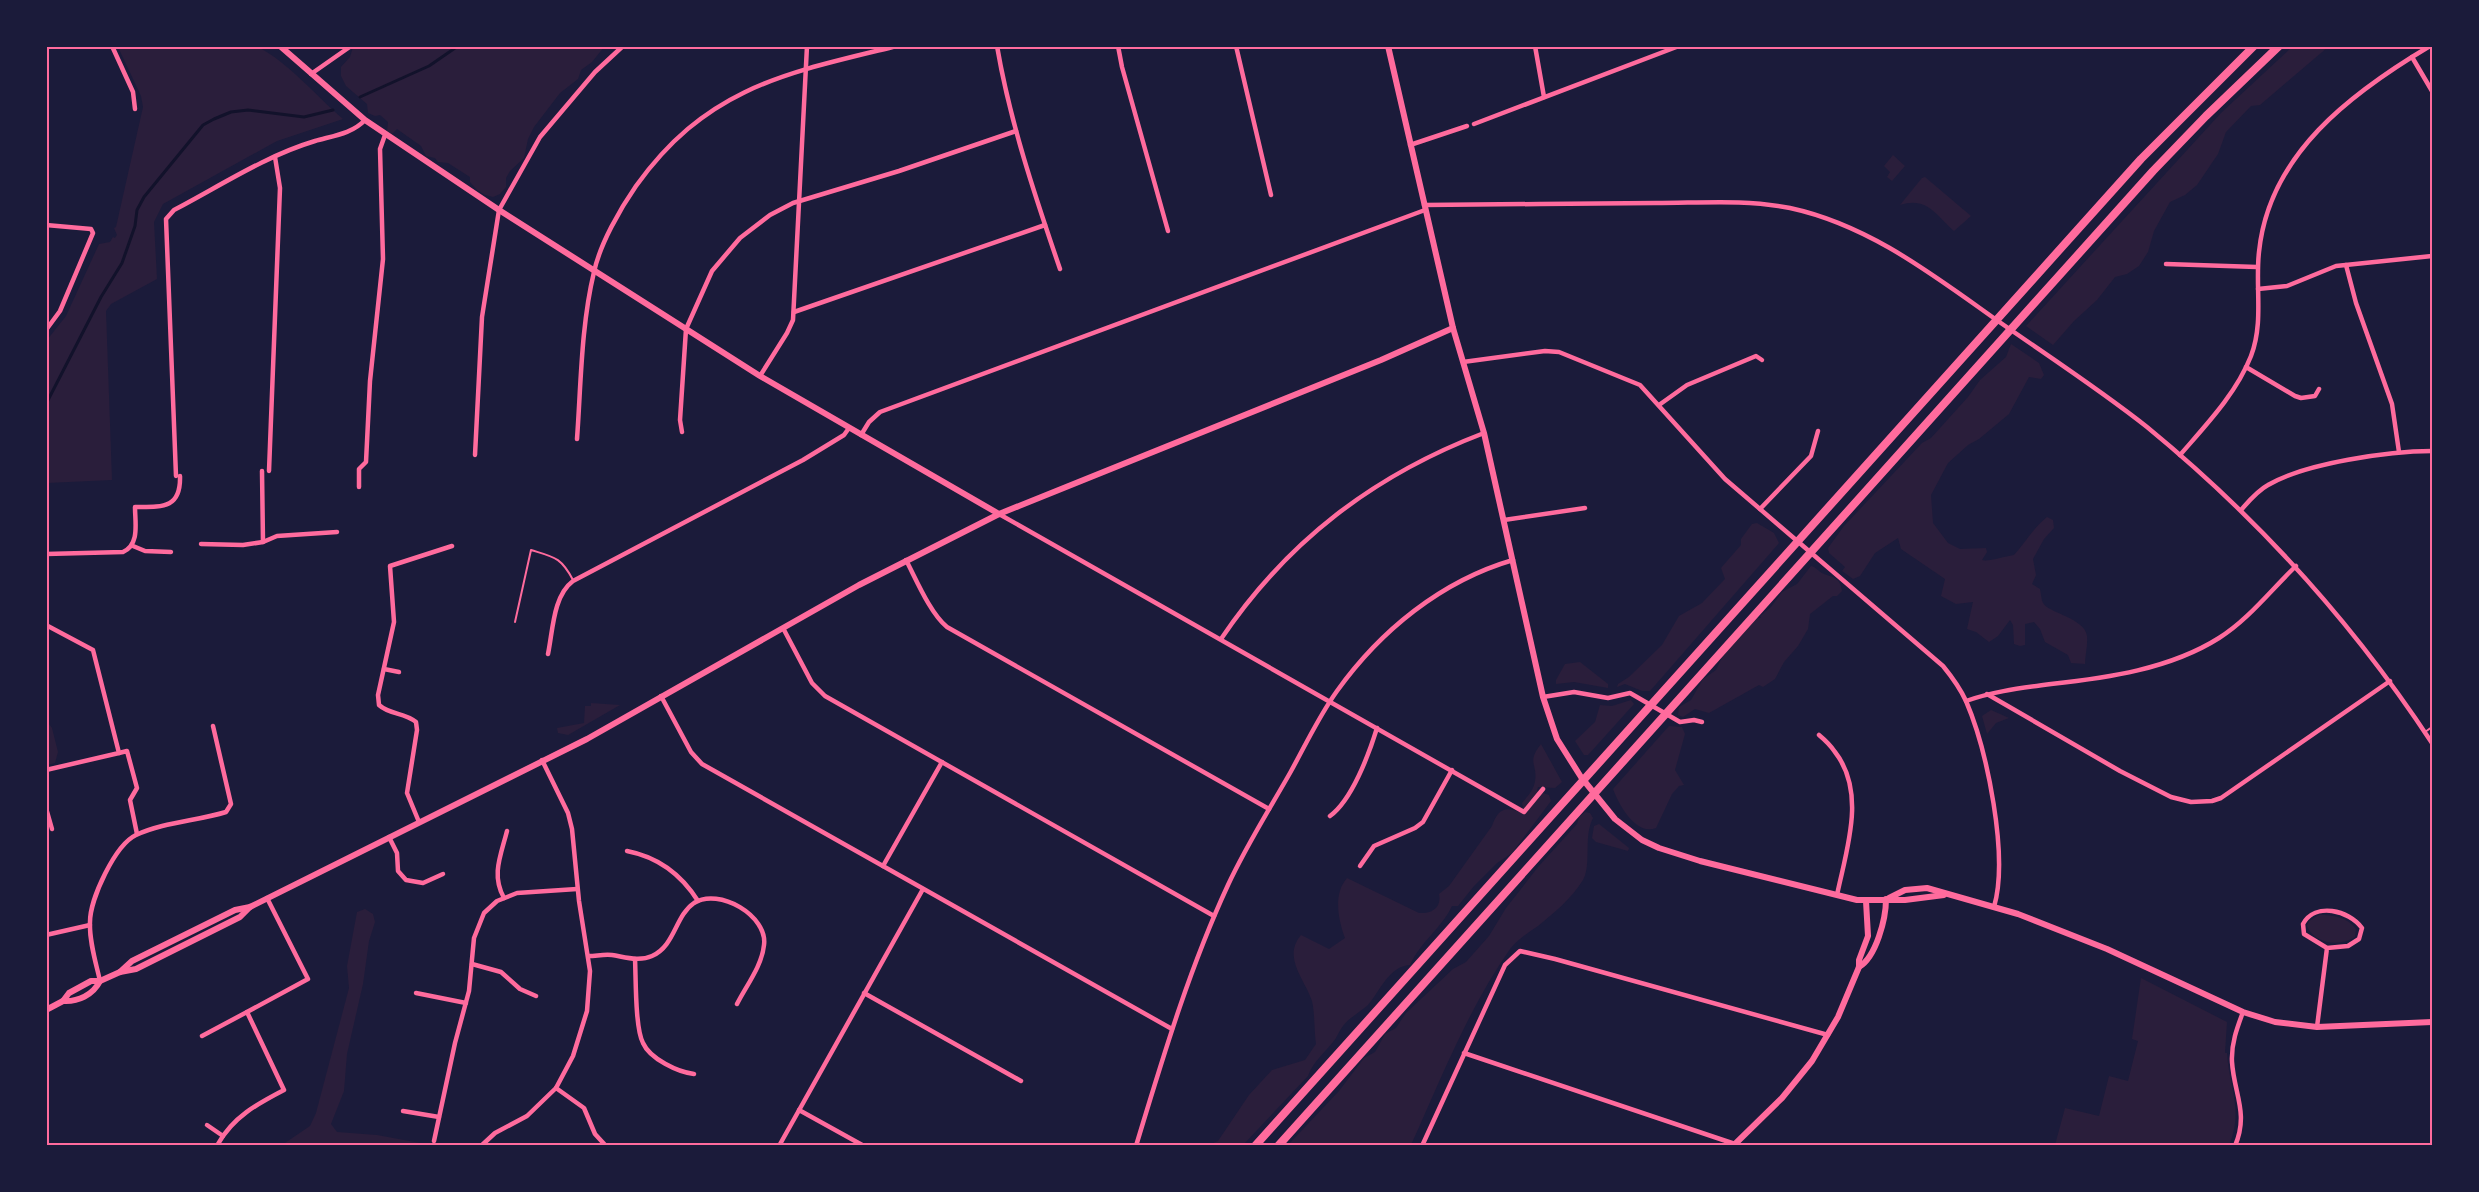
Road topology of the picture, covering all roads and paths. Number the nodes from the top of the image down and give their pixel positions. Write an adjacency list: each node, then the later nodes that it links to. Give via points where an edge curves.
1 (112, 46): 21 (street, via 134,92)
2 (280, 46): 18 (street)
3 (351, 46): 18 (street)
4 (623, 46): 32 (street, via 595,72 540,137)
5 (807, 46): 17 (street)
6 (897, 46): 17 (street)
7 (997, 46): 25 (street)
8 (1118, 46): 35 (street)
9 (1236, 46): 29 (street)
10 (1388, 46): 27 (street)
11 (1535, 46): 20 (street)
12 (2254, 46): 168 (highway, via 2133,167)
13 (2279, 46): 169 (highway, via 2153,171)
14 (2430, 46): 16 (street)
15 (1675, 47): 20 (street)
16 (2412, 57): 19 (street); 39 (street, via 2351,101 2299,149 2269,206)
17 (806, 68): 30 (street); 41 (street, via 735,96 671,144 626,201)
18 (311, 74): 22 (street)
19 (2433, 91)
20 (1544, 97): 23 (street)
21 (135, 109)
22 (363, 119): 26 (street); 28 (street, via 355,130)
23 (1474, 124)
24 (1467, 126): 27 (street)
25 (1016, 131): 30 (street); 34 (street)
26 (385, 135): 32 (street); 65 (street, via 380,149 383,259 366,462 359,469)
27 (1410, 145): 31 (street)
28 (275, 157): 64 (street, via 280,188); 74 (street, via 174,210 166,219 180,492 172,502 135,507)
29 (1271, 195)
30 (799, 201): 43 (street); 45 (street, via 753,226 723,254 702,288)
31 (1425, 208): 44 (street); 57 (street, via 880,412); 62 (street, via 1741,201 1833,220 1914,263 2121,407)
32 (500, 210): 41 (street); 61 (street, via 482,317)
33 (46, 225): 46 (street, via 91,229 93,233 60,311)
34 (1045, 225): 40 (street); 43 (street)
35 (1168, 231)
36 (2433, 256): 38 (street)
37 (2166, 264): 39 (street)
38 (2346, 265): 42 (street, via 2323,270 2287,286); 60 (street, via 2392,404)
39 (2257, 267): 42 (street)
40 (1060, 269)
41 (594, 270): 45 (street); 58 (street)
42 (2258, 289): 49 (street, via 2256,335)
43 (794, 312): 50 (street, via 787,333)
44 (1453, 328): 48 (street); 69 (street)
45 (686, 329): 50 (street); 55 (street)
46 (46, 330)
47 (1762, 360): 52 (street, via 1756,356 1699,379)
48 (1463, 362): 52 (street, via 1559,352 1632,381); 56 (street)
49 (2246, 367): 51 (street, via 2301,398 2315,396); 62 (street, via 2229,396)
50 (760, 376): 53 (street)
51 (2319, 389)
52 (1659, 405): 67 (street, via 1719,473)
53 (849, 428): 57 (street); 81 (street, via 803,460)
54 (1818, 430): 67 (street, via 1811,456)
55 (682, 432)
56 (1484, 433): 70 (street); 85 (street, via 1403,470 1344,507 1274,571)
57 (861, 435): 69 (street)
58 (578, 439)
59 (2433, 450): 60 (street)
60 (2399, 452): 68 (street, via 2288,476 2261,490)
61 (475, 455)
62 (2180, 455): 68 (street)
63 (262, 471): 72 (street)
64 (269, 471)
65 (359, 487)
66 (1585, 508): 70 (street)
67 (1760, 509): 93 (street, via 1938,662)
68 (2241, 510): 80 (street)
69 (999, 514): 78 (street); 85 (street)
70 (1504, 520): 79 (street)
71 (337, 532): 72 (street, via 277,536)
72 (263, 542): 73 (street)
73 (201, 544)
74 (133, 546): 76 (street, via 145,551); 77 (street, via 123,552)
75 (452, 546): 87 (street, via 390,566 394,622)
76 (171, 552)
77 (46, 554)
78 (906, 560): 84 (street); 109 (street, via 947,627)
79 (1513, 560): 92 (street); 94 (street, via 1469,577 1412,612 1364,658)
80 (2296, 566): 89 (street); 90 (street, via 2237,624 2191,654 2121,673)
81 (573, 581): 82 (lane, via 558,558 531,550); 86 (street, via 559,598)
82 (515, 622)
83 (46, 625): 102 (street, via 93,650)
84 (783, 628): 91 (street); 104 (street, via 817,690)
85 (1221, 639): 94 (street)
86 (548, 654)
87 (384, 669): 88 (street); 111 (street, via 379,705 385,711 408,715 416,722 407,793)
88 (399, 672)
89 (2390, 681): 90 (street, via 2221,798 2202,802 2181,800 2154,789); 99 (street)
90 (1987, 694): 93 (street)
91 (661, 696): 103 (street); 117 (street, via 702,764)
92 (1543, 697): 95 (street, via 1569,692 1608,698 1630,693 1677,721); 122 (street, via 1557,739 1575,768 1604,807 1626,828 1659,848)
93 (1966, 701): 128 (street, via 1979,741 1995,822 1998,883)
94 (1331, 702): 98 (street); 109 (street)
95 (1702, 722)
96 (213, 726): 114 (street, via 230,796 226,812)
97 (2433, 727): 99 (lane)
98 (1377, 728): 106 (street); 110 (street, via 1340,809)
99 (2425, 732): 101 (street)
100 (1819, 735): 122 (street, via 1836,752 1851,793 1852,823)
101 (2433, 743)
102 (119, 753): 105 (street); 114 (street, via 128,751 137,788 130,800)
103 (542, 760): 111 (street); 120 (street, via 568,813)
104 (942, 762): 117 (street); 129 (street)
105 (46, 770)
106 (1452, 770): 107 (street, via 1524,812); 118 (street, via 1423,822 1374,846)
107 (1543, 789)
108 (46, 808): 112 (street)
109 (1269, 809): 129 (street)
110 (1330, 816)
111 (419, 822): 115 (street)
112 (52, 829)
113 (507, 831): 124 (street, via 496,878)
114 (137, 834): 130 (street, via 115,856 96,898)
115 (389, 837): 119 (street, via 397,853 398,871 405,879 423,883); 123 (street)
116 (627, 851): 126 (street, via 643,854 680,876)
117 (883, 866): 121 (street)
118 (1360, 867)
119 (443, 874)
120 (577, 889): 124 (street, via 525,891); 133 (street)
121 (923, 889): 139 (street); 148 (street)
122 (1837, 895): 127 (street)
123 (267, 898): 137 (street, via 140,957); 144 (street, via 308,980)
124 (504, 898): 135 (street, via 489,906 480,920)
125 (1886, 899): 127 (street); 128 (street, via 1944,895); 136 (street, via 1881,930 1867,963)
126 (698, 901): 134 (street, via 687,909 662,950 649,958); 142 (street, via 713,898 729,902 756,920 764,934 763,952)
127 (1866, 901): 136 (street, via 1868,936)
128 (1994, 907): 145 (street, via 2096,944)
129 (1214, 916): 148 (street)
130 (90, 925): 131 (street); 137 (street)
131 (46, 935)
132 (2327, 948): 132 (street, via 2348,946 2359,939 2362,928 2358,922 2331,911 2312,913 2306,918 2304,934); 147 (street)
133 (589, 956): 134 (street); 154 (street, via 587,1011 576,1051)
134 (635, 959): 152 (street, via 643,1043 652,1054 681,1072)
135 (472, 964): 140 (street, via 501,972 520,989); 141 (street)
136 (1859, 967): 149 (street)
137 (100, 981): 143 (street, via 96,990 74,1002 63,1001)
138 (416, 993): 141 (street)
139 (864, 993): 153 (street); 155 (street)
140 (536, 996)
141 (466, 1003): 157 (street)
142 (737, 1004)
143 (46, 1010)
144 (247, 1012): 150 (street); 159 (street, via 284,1090 249,1108)
145 (2243, 1012): 147 (street, via 2275,1022); 171 (street, via 2232,1053 2242,1113)
146 (2433, 1022): 147 (street)
147 (2317, 1027)
148 (1172, 1029): 167 (street)
149 (1828, 1035): 151 (street, via 1524,950 1515,953 1505,965); 162 (street, via 1794,1084)
150 (202, 1036)
151 (1464, 1053): 162 (street); 170 (street)
152 (694, 1074)
153 (1021, 1081)
154 (556, 1088): 163 (street, via 527,1116 495,1133); 164 (street, via 584,1108 595,1134)
155 (799, 1110): 165 (street); 166 (street)
156 (403, 1111): 157 (street)
157 (439, 1117): 160 (street)
158 (207, 1125): 159 (street)
159 (223, 1136): 161 (street)
160 (434, 1141)
161 (218, 1144)
162 (1734, 1145)
163 (481, 1146)
164 (606, 1146)
165 (779, 1146)
166 (864, 1146)
167 (1136, 1146)
168 (1256, 1146)
169 (1278, 1146)
170 (1422, 1146)
171 (2235, 1146)

